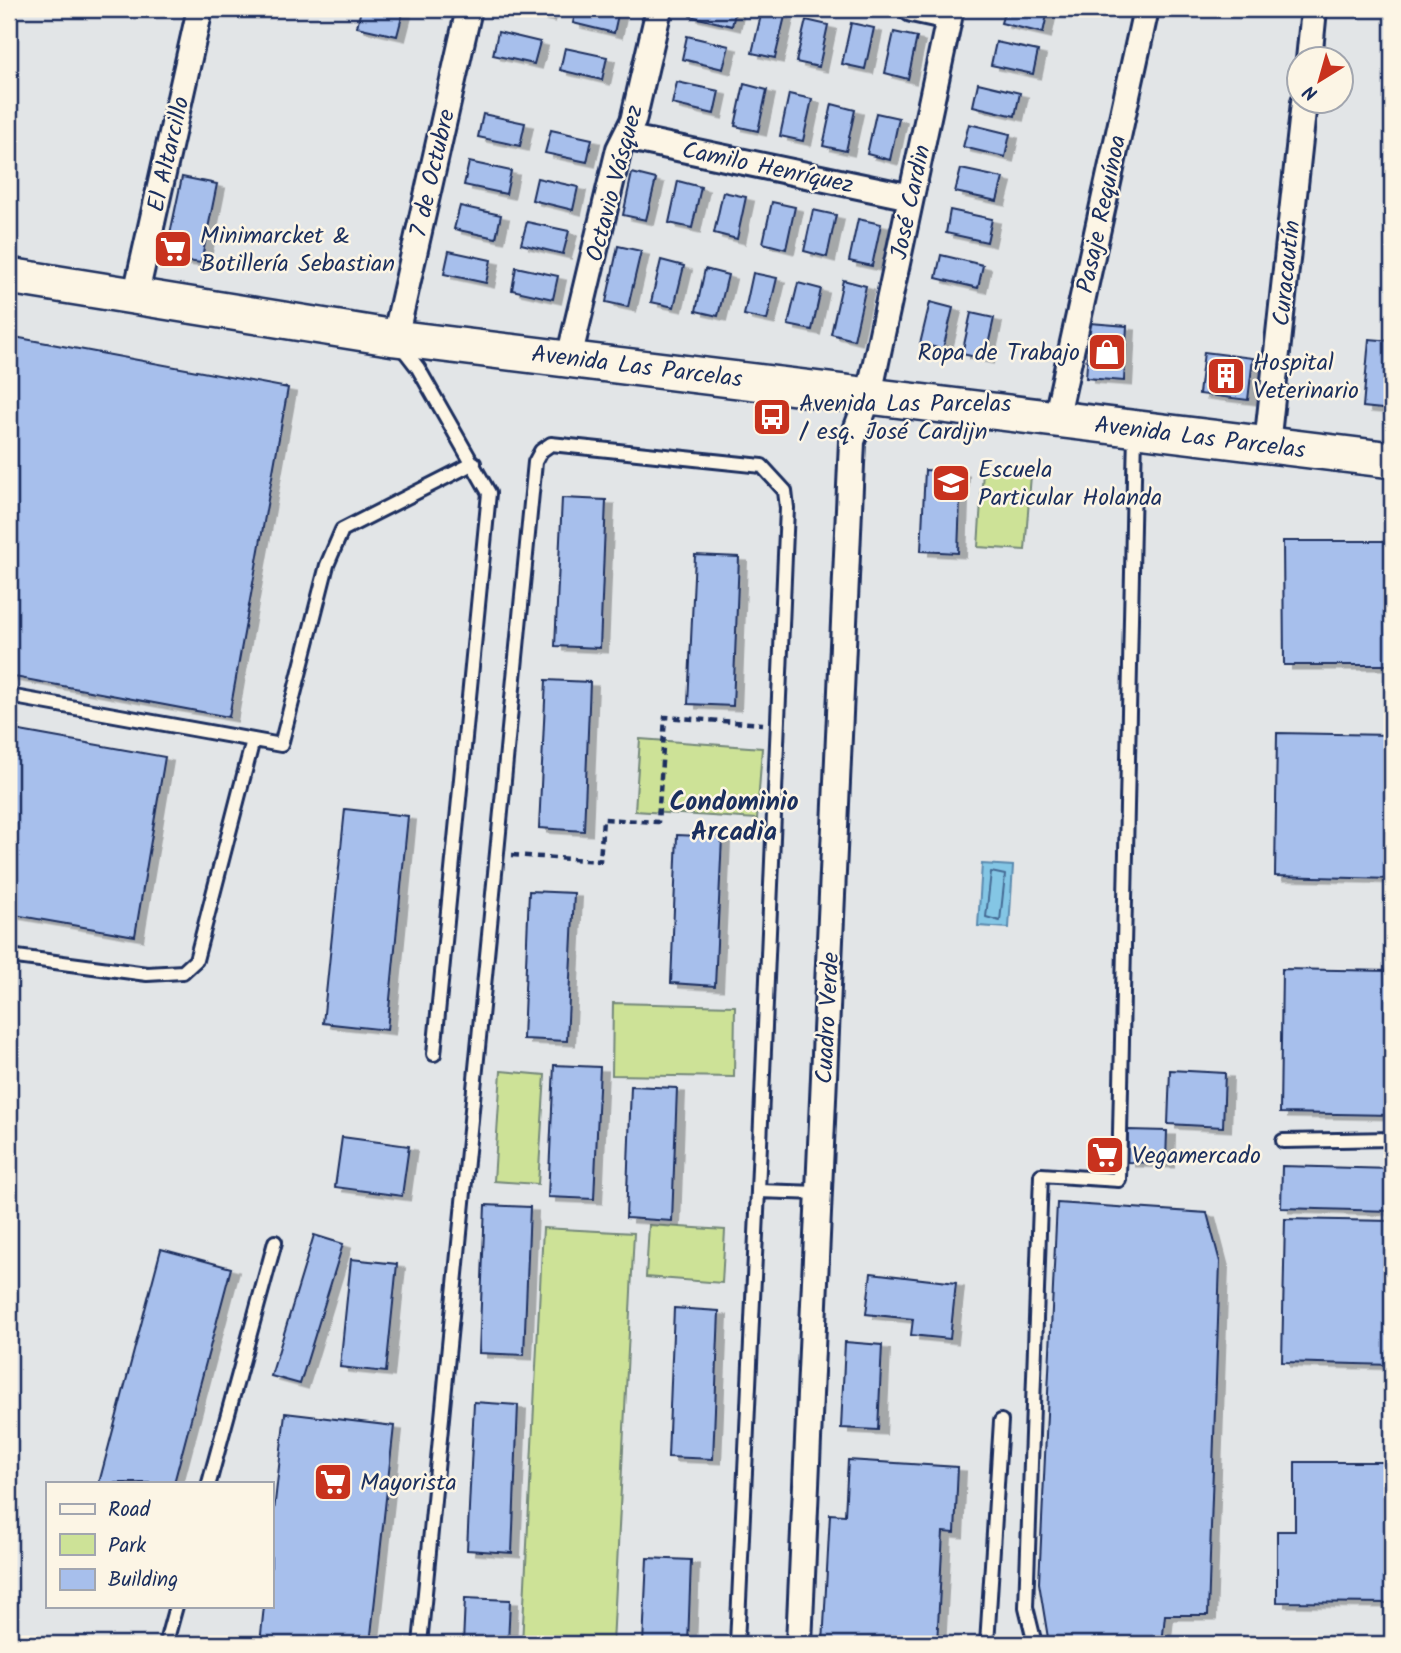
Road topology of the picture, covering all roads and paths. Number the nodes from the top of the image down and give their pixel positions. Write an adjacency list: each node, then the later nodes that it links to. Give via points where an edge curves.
1 (200, 9): 13 (street, El Altarcillo)
2 (469, 9): 14 (street, 7 de Octubre)
3 (659, 9): 10 (street, Octavio Vásquez, via 633,121)
4 (912, 9): 7 (street)
5 (1146, 9): 17 (street, Pasaje Requínoa)
6 (1314, 9): 8 (street)
7 (950, 13): 11 (street, José Cardin)
8 (1310, 46)
9 (1302, 116): 19 (street, Curacautín)
10 (625, 137): 11 (street, Camilo Henríquez); 15 (street, Octavio Vásquez)
11 (911, 197): 16 (street, José Cardin)
12 (9, 276): 13 (street, Avenida Las Parcelas)
13 (135, 298): 14 (street, Avenida Las Parcelas)
14 (395, 338): 15 (street, Avenida Las Parcelas); 21 (lane)
15 (569, 358): 16 (street, Avenida Las Parcelas)
16 (869, 395): 17 (street, Avenida Las Parcelas); 31 (street, Cuadro Verde, via 852,441)
17 (1056, 420): 18 (street, Avenida Las Parcelas)
18 (1135, 430): 19 (street, Avenida Las Parcelas); 41 (lane, via 1119,1180 1041,1175 1026,1607)
19 (1267, 445): 20 (street, Avenida Las Parcelas)
20 (1392, 460)
21 (474, 463): 24 (lane, via 342,530 327,565 281,745); 27 (lane, via 489,494)
22 (9, 695): 24 (lane)
23 (778, 725): 25 (path, via 664,717 659,822 603,819 600,861); 25 (lane, via 787,508 785,491 776,478 762,466 551,444 534,462); 30 (lane)
24 (253, 740): 26 (lane, via 196,960 183,972 147,974)
25 (496, 854): 37 (lane)
26 (9, 956)
27 (434, 1054)
28 (1392, 1139): 29 (lane)
29 (1283, 1141)
30 (758, 1191): 31 (lane); 38 (lane)
31 (819, 1193): 39 (street, Cuadro Verde)
32 (275, 1242): 34 (lane)
33 (1001, 1421): 40 (lane)
34 (209, 1482)
35 (175, 1608): 36 (lane)
36 (169, 1644)
37 (420, 1644)
38 (737, 1644)
39 (799, 1644)
40 (987, 1644)
41 (1035, 1644)

